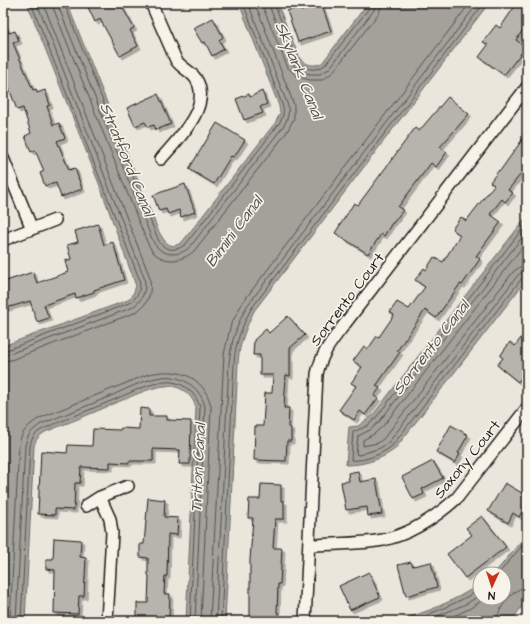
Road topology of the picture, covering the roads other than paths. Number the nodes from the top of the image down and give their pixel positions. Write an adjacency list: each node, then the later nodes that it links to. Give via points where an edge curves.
1 (151, 3): 4 (street, via 176,60 194,76 200,88 198,106 192,120)
2 (527, 86): 12 (street, Sorrento Court, via 325,350 317,374)
3 (3, 158): 6 (street)
4 (161, 159)
5 (55, 220): 6 (street)
6 (32, 229): 7 (street)
7 (3, 240)
8 (527, 408): 12 (street, Saxony Court, via 457,498 429,521 383,540)
9 (128, 486): 10 (street)
10 (100, 497): 11 (street); 13 (street, via 111,526)
11 (86, 506)
12 (309, 546): 14 (street, Sorrento Court)
13 (107, 621)
14 (305, 621)

